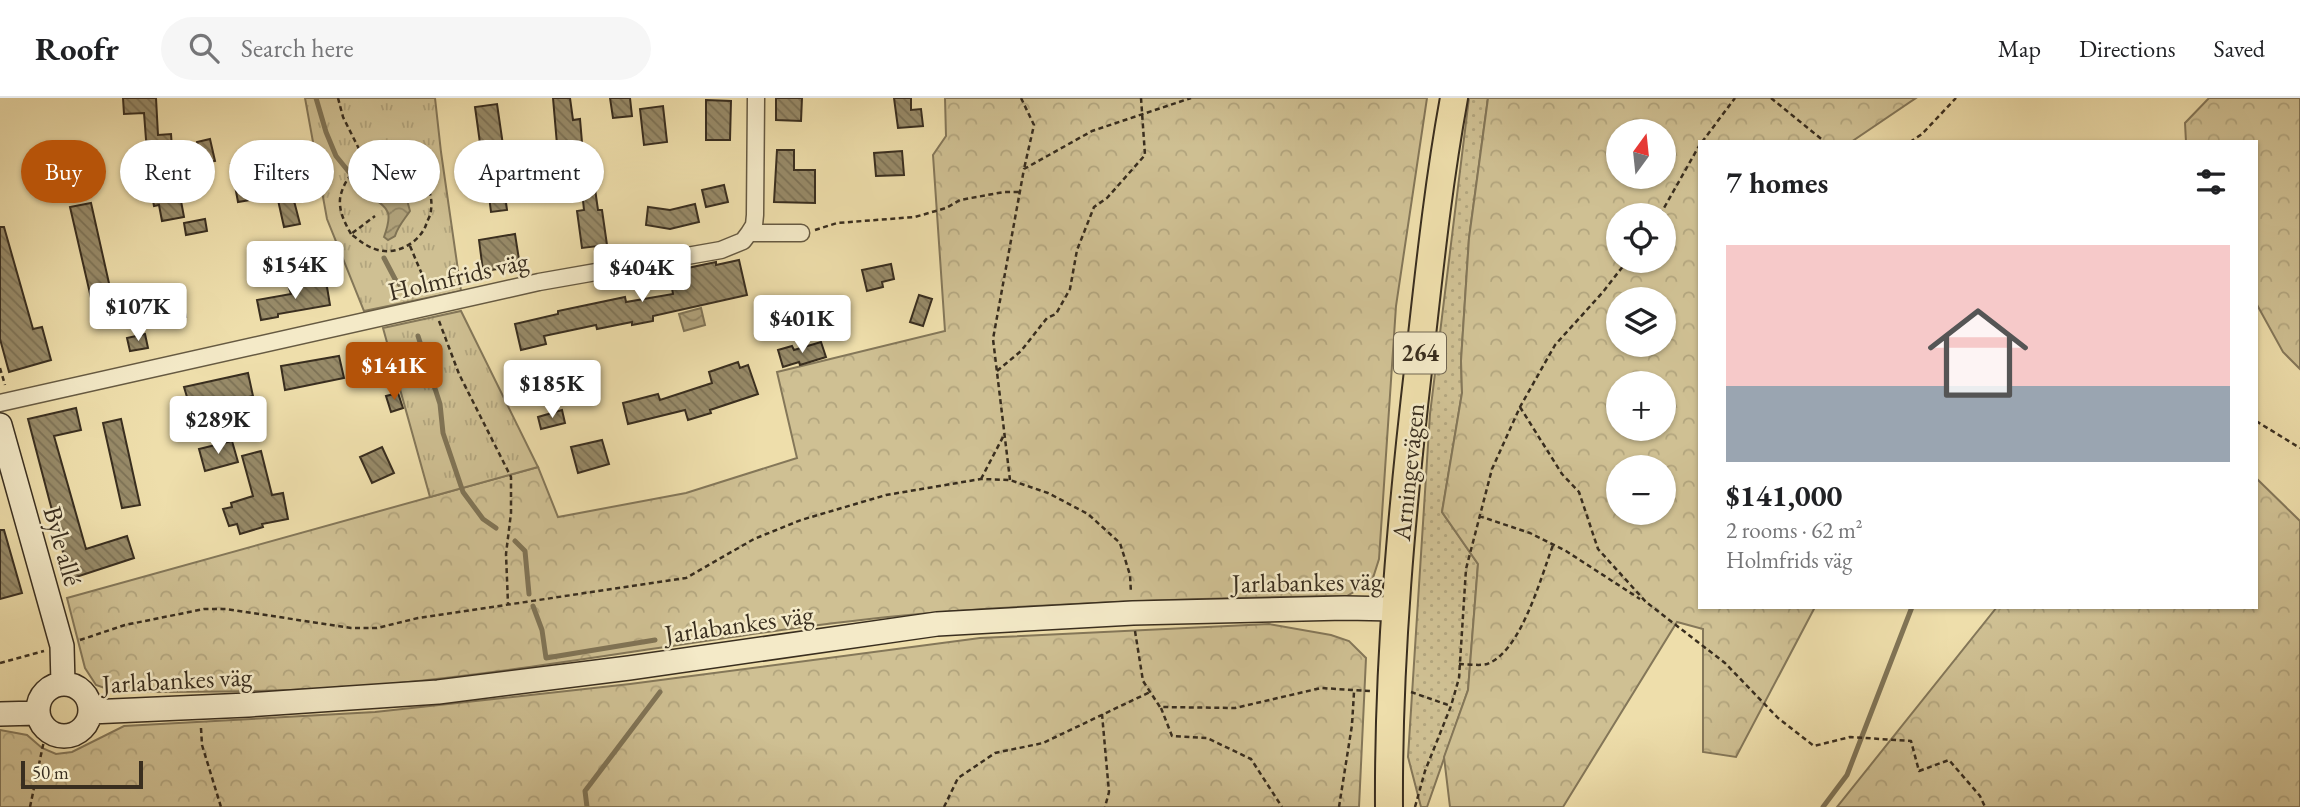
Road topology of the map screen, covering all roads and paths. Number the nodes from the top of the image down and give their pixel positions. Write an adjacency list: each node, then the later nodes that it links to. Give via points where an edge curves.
1 (338, 98): 11 (path)
2 (756, 98): 22 (street, via 755,215)
3 (1021, 98): 16 (path, via 1034,125)
4 (1141, 98): 10 (path)
5 (1191, 98): 10 (path)
6 (1454, 98): 41 (main road, Arningevägen / 264, via 1441,168 1405,484)
7 (1735, 98): 12 (path)
8 (1771, 98): 13 (path)
9 (1956, 98): 14 (path)
10 (1142, 114): 16 (path, via 1091,131); 28 (path, via 1145,155 1094,207 1077,250 1070,289 1056,314 1046,318 1021,351)
11 (354, 140)
12 (1704, 140)
13 (1823, 140)
14 (1913, 140)
15 (1698, 148): 20 (path)
16 (1024, 169): 18 (path)
17 (348, 180): 24 (path, via 340,200)
18 (1020, 192): 23 (path, via 960,200 915,217 837,223); 28 (path, via 993,339)
19 (430, 203): 25 (path, via 424,230)
20 (1667, 203)
21 (375, 216): 24 (path)
22 (749, 233): 23 (street); 27 (street, Holmfrids väg, via 743,241 721,250 539,282)
23 (801, 233)
24 (351, 234): 25 (path, via 382,251)
25 (410, 246): 27 (path)
26 (1618, 273): 30 (path, via 1555,345)
27 (434, 307): 29 (street, Holmfrids väg); 40 (path, via 459,374 511,477)
28 (997, 371): 33 (path)
29 (0, 403)
30 (1520, 407): 37 (path, via 1492,469); 39 (path, via 1562,474 1579,492 1598,549)
31 (2258, 422): 34 (path)
32 (0, 425): 43 (main road, Byle allé)
33 (1004, 434): 35 (path); 36 (path)
34 (2300, 448)
35 (981, 479): 36 (path); 40 (path, via 886,495 801,520 754,539 686,578)
36 (1010, 480): 42 (path, via 1088,514 1120,543 1130,575)
37 (1479, 516): 38 (path); 45 (path, via 1466,569)
38 (1553, 545): 39 (path); 45 (path, via 1508,649 1486,664)
39 (1646, 602): 66 (path, via 1725,663 1778,718 1814,746 1850,737 1911,741 1919,771 1949,760)
40 (508, 604): 43 (path, via 377,628 204,609 125,625)
41 (1396, 610): 42 (main road, Jarlabankes väg); 64 (main road, Arningevägen / 264)
42 (1133, 613): 49 (path, via 1143,681); 52 (main road, Jarlabankes väg, via 937,624 438,692)
43 (62, 646): 44 (path); 46 (main road, Byle allé)
44 (0, 663)
45 (1460, 664): 51 (path)
46 (62, 684): 54 (main road, via 86,695); 57 (main road, via 46,691 41,699)
47 (1354, 691): 48 (path); 53 (path, via 1321,688 1235,708); 58 (path)
48 (1371, 691)
49 (1150, 692): 53 (path); 56 (path)
50 (1410, 692): 51 (path)
51 (1451, 706): 65 (path)
52 (200, 707): 54 (main road, Jarlabankes väg); 60 (path, via 202,745)
53 (1160, 707): 63 (path, via 1172,736 1207,738 1251,759)
54 (90, 712): 57 (main road, via 86,724 72,735 54,734)
55 (0, 714): 57 (main road)
56 (1102, 714): 61 (path, via 1043,743 995,753 958,778); 62 (path, via 1109,792)
57 (42, 721): 59 (path)
58 (1339, 806)
59 (30, 807)
60 (221, 807)
61 (944, 807)
62 (1105, 807)
63 (1282, 807)
64 (1388, 807)
65 (1415, 807)
66 (1985, 807)

